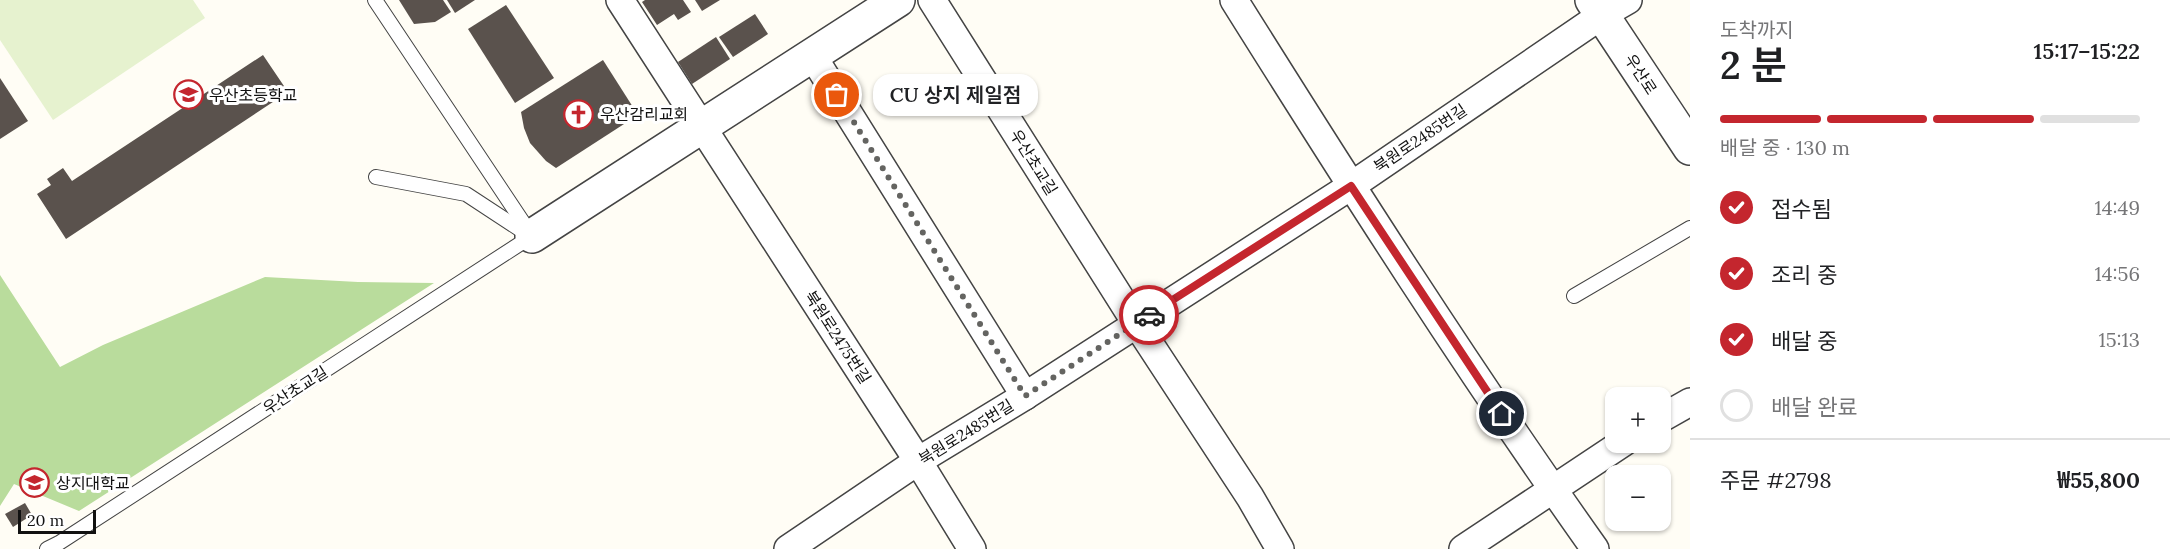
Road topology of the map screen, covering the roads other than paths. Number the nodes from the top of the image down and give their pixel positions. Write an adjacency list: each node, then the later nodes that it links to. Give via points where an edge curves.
1 (375, 0): 13 (lane)
2 (620, 0): 8 (street)
3 (898, 0): 7 (street, 우산초교길)
4 (932, 0): 15 (street, 우산초교길)
5 (1234, 0): 11 (street)
6 (1607, 5): 9 (street, 우산로); 11 (street, 북원로2485번길)
7 (812, 55): 8 (street, 우산초교길); 16 (street)
8 (702, 126): 13 (street, 우산초교길); 20 (street, 북원로2475번길)
9 (1690, 148)
10 (376, 177): 13 (lane, via 466,194)
11 (1351, 186): 15 (street, 북원로2485번길); 21 (street)
12 (1690, 228): 14 (lane)
13 (532, 236): 22 (lane, 우산초교길)
14 (1574, 296)
15 (1136, 323): 16 (street, 북원로2485번길); 25 (street)
16 (1025, 396): 20 (street, 북원로2485번길)
17 (1690, 402): 18 (street)
18 (1671, 413)
19 (1608, 453): 21 (street)
20 (918, 461): 23 (street, 북원로2485번길); 24 (street, 북원로2475번길)
21 (1553, 490): 26 (street); 27 (street)
22 (53, 546)
23 (788, 549)
24 (972, 549)
25 (1280, 549)
26 (1463, 549)
27 (1595, 549)

